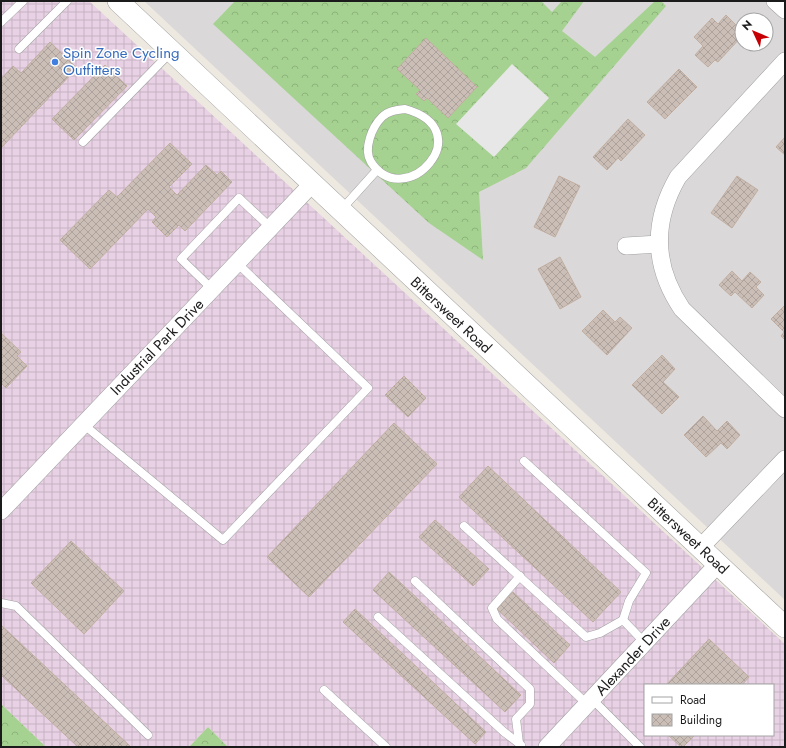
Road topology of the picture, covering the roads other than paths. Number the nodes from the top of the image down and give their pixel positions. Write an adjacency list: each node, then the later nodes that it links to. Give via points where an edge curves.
1 (23, 1): 6 (lane)
2 (67, 1): 7 (lane)
3 (775, 1): 5 (street)
4 (126, 6): 8 (street, Bittersweet Road)
5 (785, 10)
6 (1, 22)
7 (19, 49)
8 (171, 51): 10 (lane); 12 (street, Bittersweet Road)
9 (785, 61): 15 (street, via 678,177 663,209)
10 (83, 142)
11 (377, 170): 11 (lane, via 386,176 397,178 408,177 426,168 438,148 434,128 427,119 416,112 404,109 382,117 370,136 368,148 370,160); 13 (lane)
12 (312, 184): 13 (street, Bittersweet Road); 14 (street, Industrial Park Drive)
13 (340, 210): 25 (street, Bittersweet Road)
14 (270, 227): 17 (street, Industrial Park Drive); 18 (lane, via 239,198 181,259)
15 (659, 244): 16 (street); 19 (street, via 665,278 682,309)
16 (626, 246)
17 (237, 263): 18 (street, Industrial Park Drive); 20 (lane, via 368,388 223,540)
18 (212, 289): 20 (street, Industrial Park Drive)
19 (785, 409)
20 (83, 424): 23 (street, Industrial Park Drive)
21 (785, 459): 25 (street)
22 (524, 461): 31 (lane, via 646,573 629,601)
23 (1, 511)
24 (464, 526): 27 (lane)
25 (700, 548): 26 (street, Bittersweet Road)
26 (718, 564): 32 (street, Bittersweet Road); 33 (street, Alexander Drive)
27 (520, 576): 31 (lane, via 586,637 600,633); 35 (lane, via 492,608 498,619)
28 (415, 581): 37 (lane, via 530,689 530,704 516,719)
29 (1, 602): 36 (lane, via 16,606)
30 (378, 617): 37 (lane)
31 (623, 620): 33 (lane)
32 (785, 627)
33 (645, 643): 35 (street, Alexander Drive)
34 (324, 690): 38 (lane)
35 (590, 701): 39 (street, Alexander Drive); 40 (lane)
36 (148, 735)
37 (521, 745)
38 (386, 747)
39 (547, 747)
40 (640, 747)

